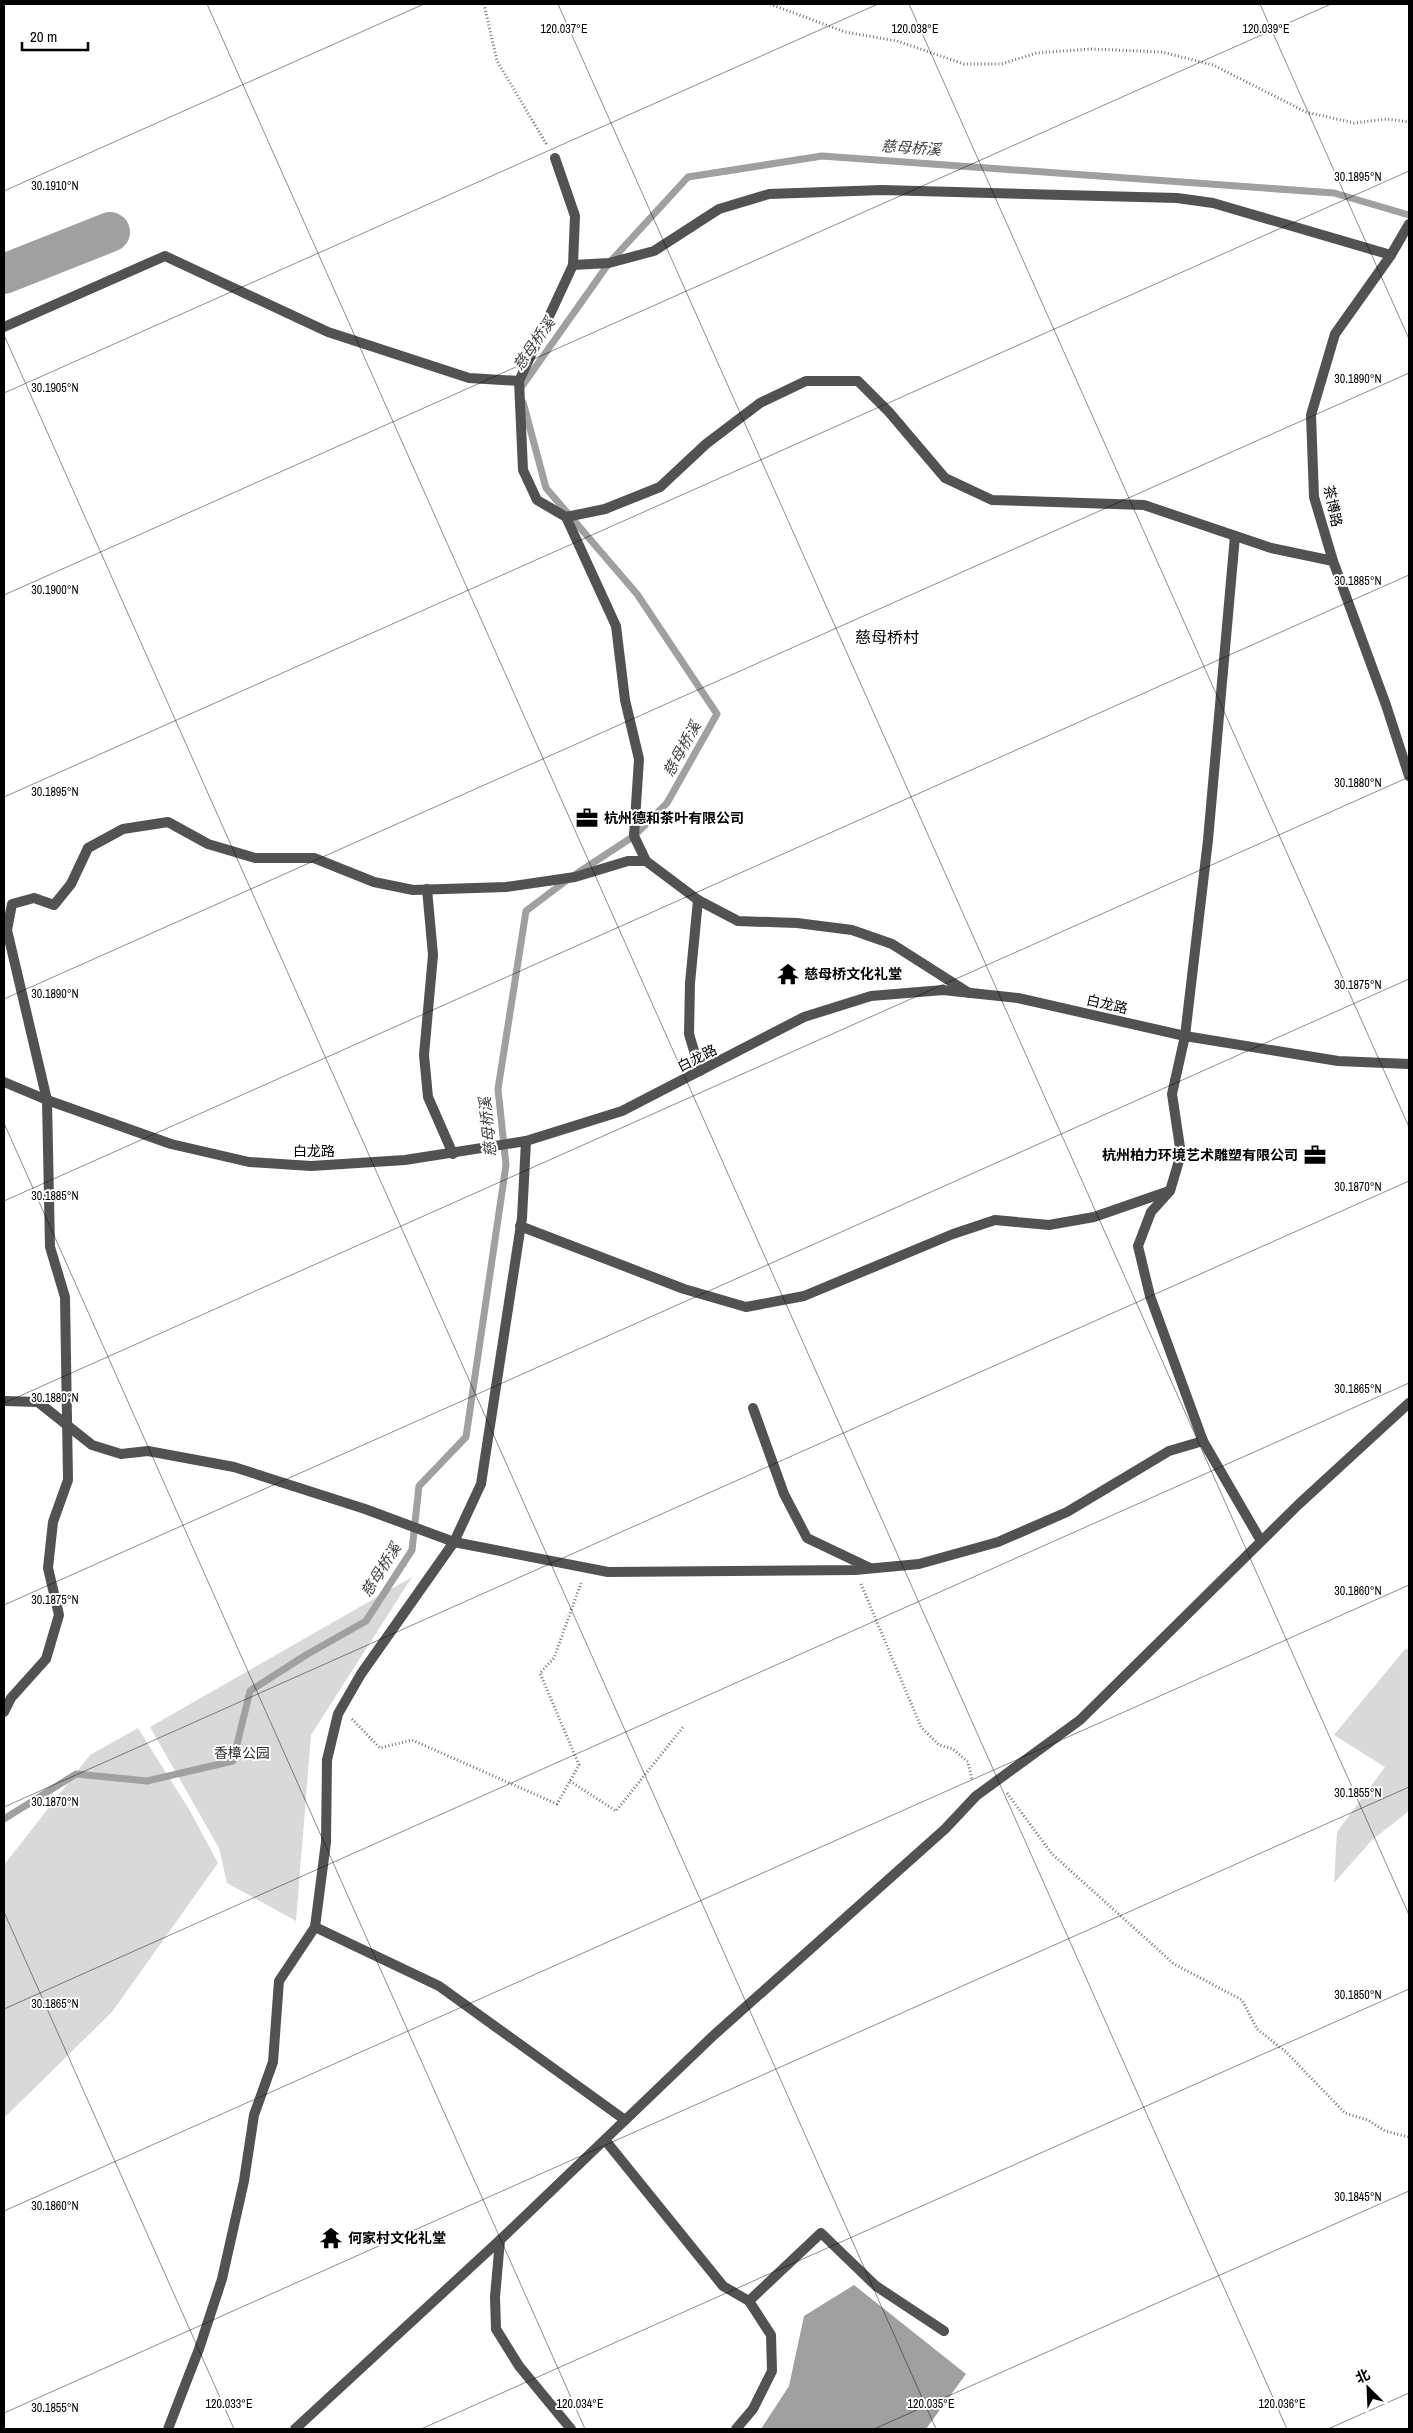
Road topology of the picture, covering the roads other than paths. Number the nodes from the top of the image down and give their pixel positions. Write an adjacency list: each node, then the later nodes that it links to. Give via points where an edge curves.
1 (555, 158): 4 (street, via 575,216)
2 (1408, 227): 3 (street, 茶博路)
3 (1391, 255): 4 (street, via 1212,203 1178,198 882,190 769,194 719,209 654,251 609,263); 9 (street, 茶博路, via 1335,334 1311,415 1314,497)
4 (573, 264): 6 (street)
5 (4, 327): 6 (street, via 165,256 328,332 469,378)
6 (519, 381): 7 (street, via 523,470 537,500)
7 (566, 517): 8 (street, via 605,509 660,487 706,444 760,403 806,382 858,381 945,478 992,500 1144,506); 11 (street, via 616,626 625,700 639,759 634,836)
8 (1235, 536): 9 (street, via 1271,548); 16 (street, via 1208,840)
9 (1333, 561): 10 (street, 茶博路)
10 (1409, 776)
11 (646, 861): 12 (street, via 628,861 575,877 506,888); 13 (street)
12 (428, 889): 14 (street, via 413,890 374,882 314,858 255,858 208,844 168,822 123,829 88,848 71,884 54,905 34,898); 22 (street, via 433,955 424,1056 428,1097)
13 (698, 900): 15 (street, via 738,921 798,923 852,930 892,944); 18 (street, via 689,1034)
14 (8, 903): 20 (street, via 7,930)
15 (969, 993): 16 (street, 白龙路, via 1018,998); 18 (street, 白龙路, via 943,990 871,996 804,1017)
16 (1185, 1036): 17 (street, 白龙路, via 1338,1061); 23 (street, via 1172,1094 1181,1154)
17 (1409, 1064)
18 (700, 1071): 21 (street, 白龙路, via 622,1111)
19 (4, 1082): 20 (street, 白龙路)
20 (47, 1100): 22 (street, 白龙路, via 171,1144 249,1162 311,1166); 28 (street, via 50,1247 65,1296)
21 (526, 1141): 22 (street, 白龙路); 24 (street)
22 (453, 1154)
23 (1170, 1191): 24 (street, via 1085,1219 1050,1224 995,1220 953,1234 804,1296 746,1307 684,1289); 29 (street, via 1151,1212 1138,1246 1150,1296)
24 (520, 1226): 31 (street, via 481,1484)
25 (4, 1401): 28 (street, via 38,1402)
26 (1409, 1403): 30 (street)
27 (753, 1408): 32 (street, via 784,1494 807,1538)
28 (66, 1422): 31 (street, via 92,1445 101,1448 121,1454 148,1451 234,1466); 33 (street, via 68,1480 53,1522 48,1568 59,1615 46,1659 11,1698)
29 (1203, 1441): 30 (street); 32 (street, via 1169,1451 1067,1512 998,1542 919,1564)
30 (1262, 1541): 35 (street, via 1080,1720 976,1796 945,1829 714,2035)
31 (454, 1542): 32 (street, via 608,1572); 34 (street, via 361,1674 341,1708 327,1760 326,1842)
32 (870, 1568)
33 (4, 1712)
34 (315, 1927): 35 (street, via 439,1986); 40 (street, via 279,1981 273,2062 254,2115 244,2181 222,2279)
35 (625, 2120): 36 (street)
36 (605, 2140): 37 (street); 38 (street, via 723,2286)
37 (500, 2240): 41 (street); 42 (street, via 496,2329 519,2366)
38 (749, 2301): 39 (street, via 821,2233 876,2286); 43 (street, via 771,2335 772,2371 753,2409)
39 (944, 2331)
40 (168, 2429)
41 (295, 2429)
42 (571, 2429)
43 (736, 2429)

